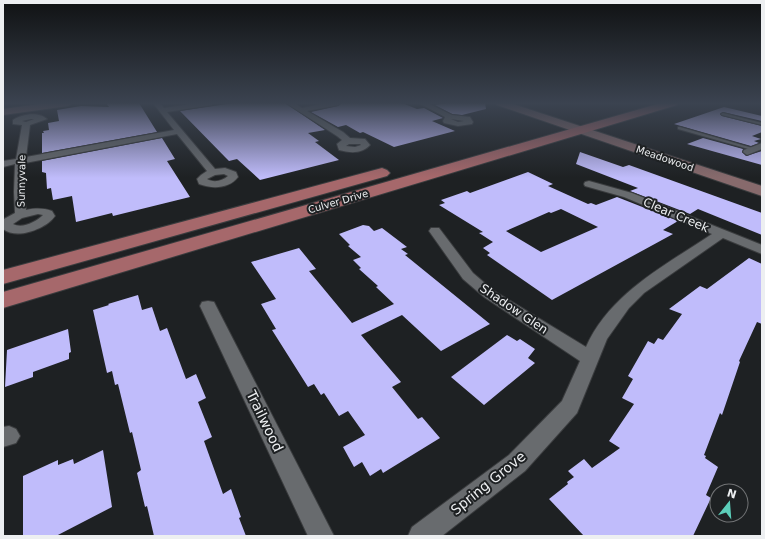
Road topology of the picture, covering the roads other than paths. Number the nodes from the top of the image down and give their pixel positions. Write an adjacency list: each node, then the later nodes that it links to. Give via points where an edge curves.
1 (25, 128): 12 (street, Sunnyvale)
2 (177, 128): 9 (street)
3 (330, 128): 10 (street)
4 (564, 128): 22 (main road, Culver Drive)
5 (566, 128): 23 (main road, Culver Drive)
6 (585, 128): 17 (main road, Meadowood)
7 (586, 128): 15 (main road, Meadowood)
8 (679, 128): 11 (lane)
9 (180, 131): 12 (street); 14 (street)
10 (348, 141)
11 (755, 149)
12 (20, 161): 13 (street); 18 (street, Sunnyvale)
13 (3, 164)
14 (213, 172)
15 (762, 181)
16 (589, 184): 20 (street, Clear Creek, via 628,195)
17 (762, 191)
18 (21, 215)
19 (435, 231): 25 (street, Shadow Glen, via 468,276 489,294)
20 (721, 234): 21 (street, Clear Creek); 25 (street, Spring Grove, via 639,290 624,304 598,337)
21 (762, 250)
22 (3, 277)
23 (3, 300)
24 (208, 306): 26 (street, Trailwood)
25 (589, 358): 27 (street, Spring Grove, via 570,407 517,463)
26 (321, 536)
27 (421, 536)

